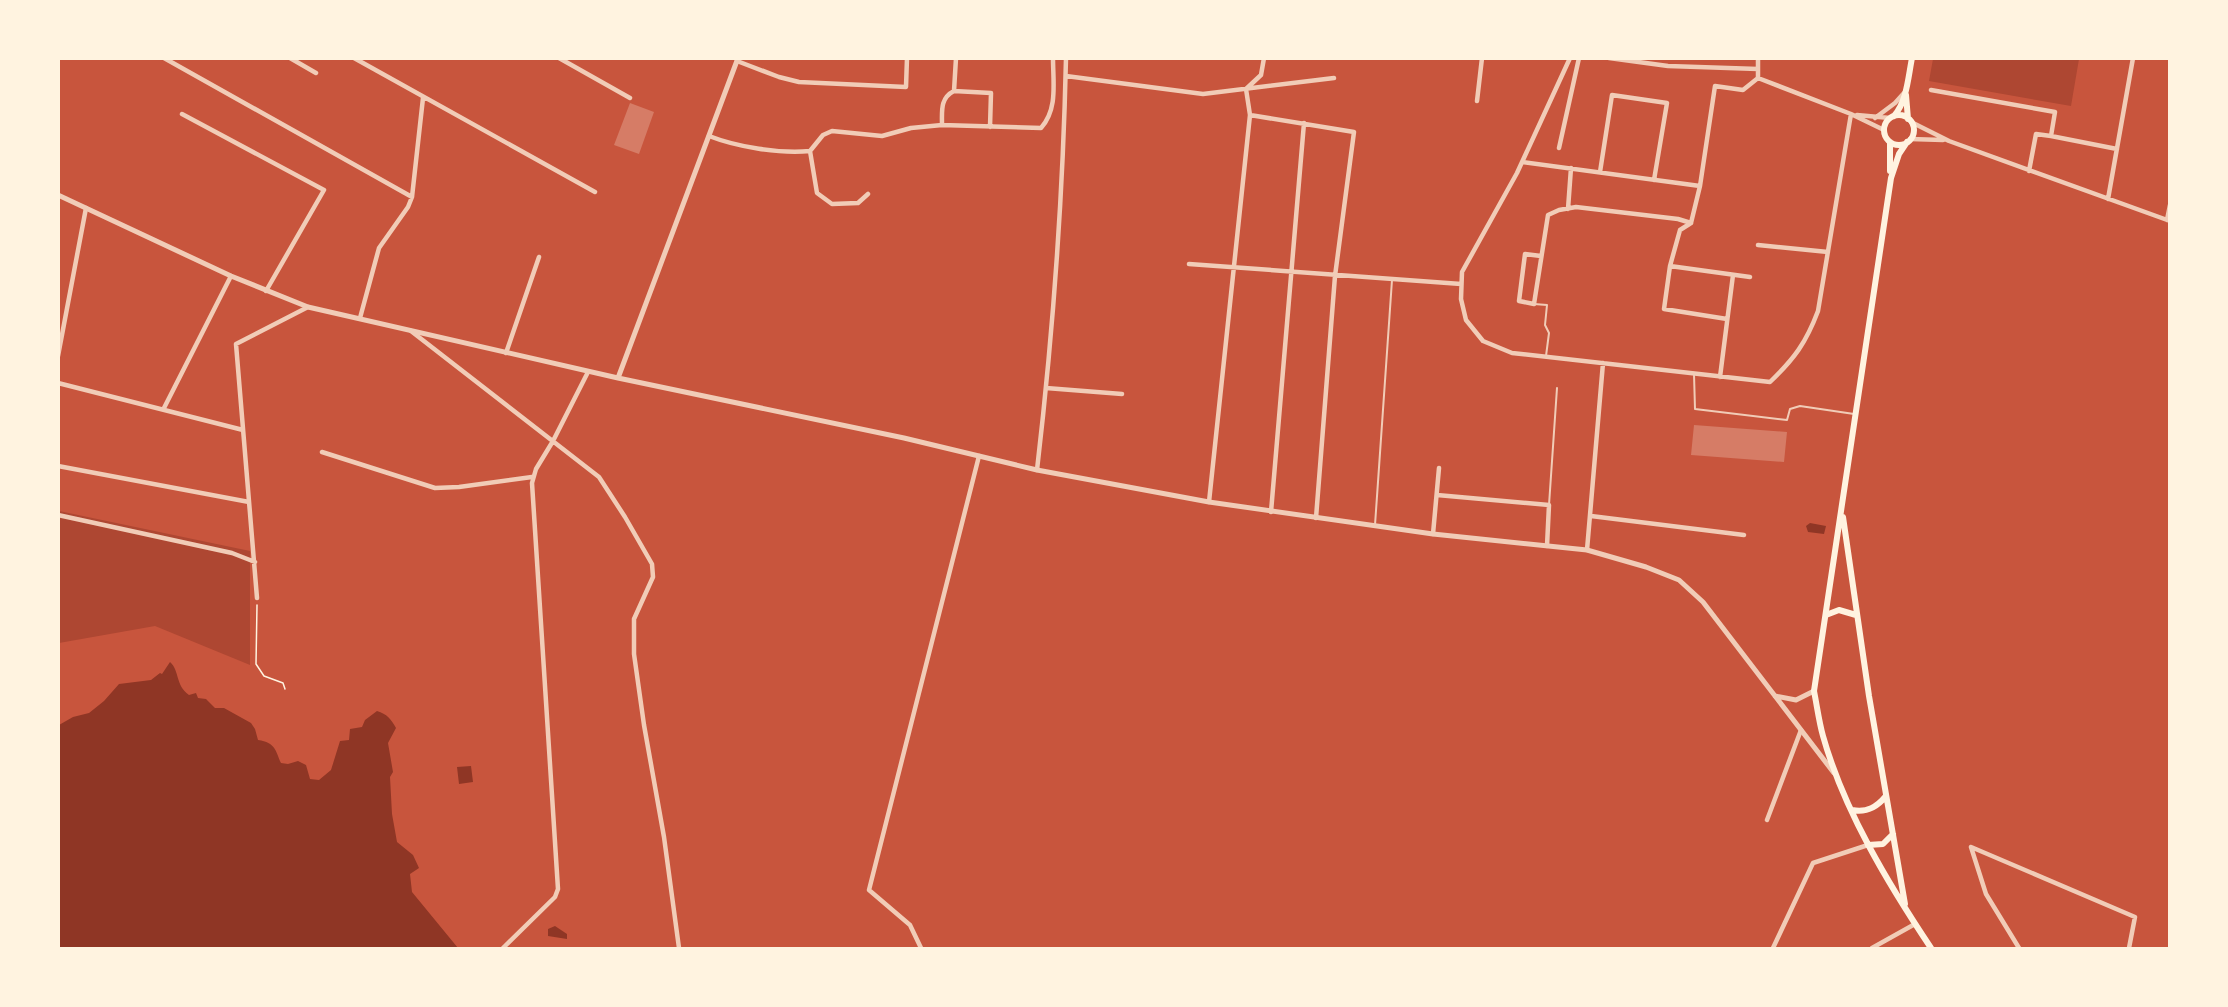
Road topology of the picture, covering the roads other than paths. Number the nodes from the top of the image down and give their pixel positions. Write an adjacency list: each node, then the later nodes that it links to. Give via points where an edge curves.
1 (164, 58): 60 (street)
2 (290, 58): 19 (street)
3 (354, 58): 29 (street)
4 (559, 58): 30 (street)
5 (907, 58): 17 (street, via 906,87 799,82)
6 (956, 58): 25 (street)
7 (1053, 58): 28 (street)
8 (1066, 58): 20 (street)
9 (1264, 58): 23 (street, via 1261,75)
10 (1482, 58): 31 (street)
11 (1570, 58): 50 (street)
12 (1579, 58): 47 (street)
13 (1609, 58): 18 (street, via 1668,66)
14 (1758, 58): 18 (street)
15 (1912, 58): 26 (main road)
16 (2133, 58): 48 (street)
17 (738, 60): 42 (street)
18 (1758, 69): 22 (street)
19 (316, 73)
20 (1066, 76): 23 (street, via 1203,94); 27 (street)
21 (1334, 78): 23 (street)
22 (1758, 78): 33 (street); 56 (street, via 1743,90 1715,86)
23 (1246, 89): 34 (street)
24 (1930, 90): 43 (street, via 2055,112)
25 (954, 91): 39 (street, via 943,102); 40 (street, via 991,93)
26 (1906, 91): 35 (main road); 36 (street); 37 (main road)
27 (1065, 96): 28 (street); 96 (street, via 1058,260)
28 (1053, 97): 40 (street, via 1049,119 1041,128)
29 (423, 98): 57 (street); 60 (street)
30 (630, 98)
31 (1477, 100)
32 (182, 114): 81 (street, via 324,190)
33 (1851, 114): 36 (street); 41 (street); 68 (street)
34 (1250, 115): 38 (street); 73 (street)
35 (1892, 117): 36 (street); 37 (main road); 41 (main road)
36 (1875, 118)
37 (1910, 120): 44 (main road, via 1914,129); 45 (street)
38 (1304, 123): 74 (street); 77 (street, via 1354,132)
39 (942, 125): 40 (street); 49 (street, via 882,136 832,131 823,135)
40 (990, 127)
41 (1884, 130): 46 (main road)
42 (709, 136): 49 (street, via 750,147); 94 (street)
43 (2051, 136): 48 (street); 52 (street, via 2036,134)
44 (1909, 141): 45 (street); 46 (main road, via 1897,145); 54 (main road, via 1899,154)
45 (1949, 141): 52 (street)
46 (1890, 142): 54 (main road)
47 (1559, 148)
48 (2116, 149): 61 (street)
49 (810, 151): 58 (street, via 817,193 832,204 858,203)
50 (1522, 162): 51 (street); 80 (street, via 1461,272)
51 (1571, 168): 53 (street); 64 (street)
52 (2029, 171): 61 (street)
53 (1600, 172): 55 (street); 55 (street, via 1612,95 1667,103)
54 (1891, 178): 100 (main road)
55 (1654, 180): 56 (street)
56 (1700, 186): 66 (street)
57 (595, 192)
58 (868, 194)
59 (58, 195): 63 (street)
60 (412, 197): 84 (street, via 379,248)
61 (2108, 199): 65 (street)
62 (2169, 205): 65 (street)
63 (86, 208): 76 (street); 88 (street)
64 (1568, 208): 66 (street); 70 (street, via 1548,215)
65 (2168, 221)
66 (1691, 223): 72 (street, via 1680,230)
67 (1758, 245): 68 (street)
68 (1828, 252): 93 (street, via 1818,311 1809,337 1794,357 1770,382)
69 (539, 256): 87 (street)
70 (1541, 256): 82 (street); 82 (street, via 1525,254 1519,301)
71 (1189, 264): 73 (street)
72 (1670, 267): 75 (street); 85 (street, via 1664,309)
73 (1234, 269): 74 (street); 111 (street)
74 (1290, 273): 77 (street); 114 (street)
75 (1733, 275): 78 (street); 85 (street)
76 (231, 276): 81 (street); 99 (street)
77 (1335, 276): 79 (street); 117 (street)
78 (1750, 277)
79 (1392, 280): 80 (street); 118 (lane)
80 (1461, 284): 89 (street, via 1466,320 1483,341 1512,353)
81 (266, 291): 83 (street)
82 (1534, 304): 89 (lane, via 1548,305)
83 (308, 307): 84 (street); 101 (street, via 236,344)
84 (360, 318): 86 (street)
85 (1727, 319): 93 (street)
86 (411, 330): 87 (street); 102 (street)
87 (506, 352): 91 (street)
88 (58, 356)
89 (1546, 356): 90 (street)
90 (1603, 363): 92 (street); 116 (street)
91 (588, 372): 94 (street); 102 (street)
92 (1694, 374): 93 (street); 100 (lane, via 1695,410 1787,420 1790,409 1800,406)
93 (1720, 377)
94 (618, 378): 104 (street)
95 (58, 383): 99 (street)
96 (1046, 388): 98 (street); 107 (street)
97 (1557, 388): 112 (lane)
98 (1122, 394)
99 (164, 408): 101 (street)
100 (1856, 414): 113 (main road)
101 (243, 430): 110 (street)
102 (553, 441): 108 (street); 139 (street, via 604,484 652,564 653,577 634,619 634,654)
103 (322, 452): 108 (street, via 435,488)
104 (979, 456): 107 (street); 140 (street, via 869,890 910,925)
105 (58, 466): 110 (street)
106 (1439, 468): 109 (street)
107 (1037, 470): 111 (street)
108 (532, 477): 138 (street, via 558,889 555,897)
109 (1437, 495): 112 (street); 119 (street)
110 (249, 502): 123 (street)
111 (1209, 502): 114 (street)
112 (1549, 505): 121 (street)
113 (1842, 508): 125 (main road); 126 (main road)
114 (1271, 512): 117 (street)
115 (58, 515): 123 (street, via 232,553)
116 (1591, 516): 120 (street); 122 (street)
117 (1316, 518): 118 (street)
118 (1375, 526): 119 (street)
119 (1434, 534): 121 (street)
120 (1744, 535)
121 (1547, 546): 122 (street)
122 (1587, 550): 128 (street, via 1679,580 1703,602)
123 (255, 562): 124 (street)
124 (257, 598)
125 (1826, 615): 126 (main road, via 1839,610); 127 (main road)
126 (1856, 615): 131 (main road)
127 (1814, 692): 128 (street, via 1796,700); 130 (main road)
128 (1775, 696): 129 (street)
129 (1802, 730): 130 (street); 133 (street)
130 (1837, 777): 132 (main road)
131 (1886, 796): 132 (main road, via 1869,810); 134 (main road)
132 (1852, 810): 135 (main road)
133 (1767, 820)
134 (1893, 834): 135 (main road, via 1882,844); 136 (main road)
135 (1868, 845): 136 (main road); 141 (street, via 1813,863)
136 (1906, 910): 137 (main road)
137 (1915, 924): 142 (street); 143 (main road)
138 (503, 948)
139 (679, 948)
140 (921, 948)
141 (1773, 948)
142 (1872, 948)
143 (1931, 948)
144 (2019, 948): 145 (street, via 1986,894 1971,847 2135,917)
145 (2129, 948)

